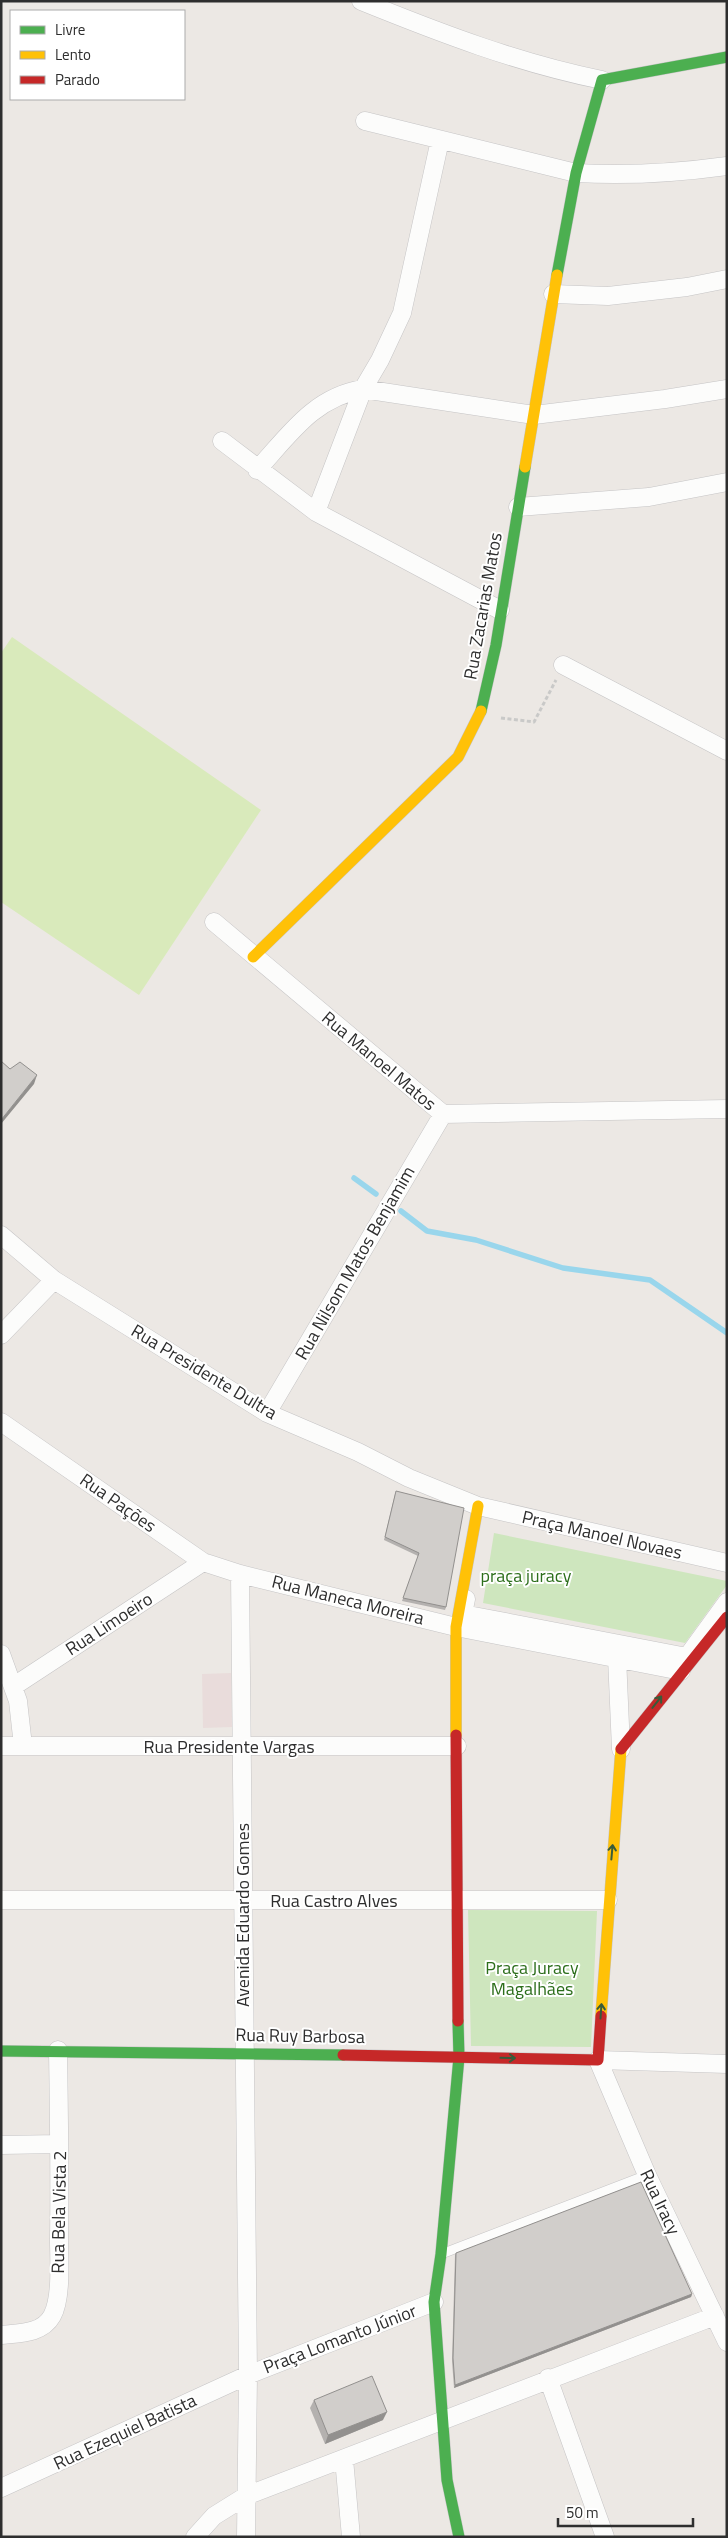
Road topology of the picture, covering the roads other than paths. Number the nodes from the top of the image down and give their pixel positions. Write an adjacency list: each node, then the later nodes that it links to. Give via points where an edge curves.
1 (361, 1): 3 (street, via 506,56)
2 (727, 57): 3 (street)
3 (602, 80): 7 (street, Rua Zacarias Matos)
4 (365, 120): 5 (street)
5 (440, 140): 7 (street); 10 (street, via 402,313)
6 (727, 166): 7 (street, via 667,174)
7 (576, 173): 9 (street, Rua Zacarias Matos)
8 (727, 279): 9 (street, via 608,296)
9 (553, 294): 12 (street, Rua Zacarias Matos)
10 (363, 389): 12 (street); 14 (street, via 344,392 325,401 300,422); 17 (street)
11 (727, 389): 12 (street)
12 (534, 414): 16 (street, Rua Zacarias Matos)
13 (222, 441): 14 (street)
14 (257, 470): 17 (street)
15 (727, 482): 16 (street, via 649,497)
16 (518, 506): 18 (street, Rua Zacarias Matos)
17 (316, 512): 18 (street)
18 (500, 610): 22 (street, Rua Zacarias Matos, via 480,716 458,757)
19 (564, 665): 20 (street)
20 (727, 750)
21 (214, 922): 22 (street, Rua Manoel Matos)
22 (253, 957): 24 (street, Rua Manoel Matos)
23 (727, 1109): 24 (street, Rua Manoel Matos)
24 (443, 1114): 28 (street, Rua Nilsom Matos Benjamim)
25 (1, 1235): 26 (street, Rua Presidente Dultra)
26 (54, 1280): 27 (street); 28 (street, Rua Presidente Dultra)
27 (1, 1335)
28 (267, 1413): 30 (street, Rua Presidente Dultra, via 358,1452)
29 (1, 1422): 31 (street, Rua Pações)
30 (477, 1511): 32 (street, Praça Manoel Novaes); 33 (street, via 483,1515); 35 (street, via 479,1529 463,1614 687,1657); 37 (street)
31 (203, 1562): 34 (street, Rua Pações); 41 (street, Rua Limoeiro)
32 (727, 1563)
33 (727, 1567)
34 (240, 1574): 37 (street, Rua Maneca Moreira); 45 (street, Avenida Eduardo Gomes)
35 (727, 1602)
36 (727, 1617): 40 (street)
37 (456, 1627): 39 (street); 44 (street)
38 (1, 1654): 41 (street)
39 (617, 1657): 40 (street); 46 (street)
40 (681, 1671): 46 (street, one-way to 40)
41 (14, 1686): 43 (street, via 22,1722)
42 (1, 1746): 43 (street, Rua Presidente Vargas)
43 (23, 1746): 45 (street, Rua Presidente Vargas)
44 (457, 1746): 45 (street, Rua Presidente Vargas); 49 (street)
45 (242, 1747): 50 (street, Avenida Eduardo Gomes)
46 (621, 1749): 48 (street, one-way to 46)
47 (1, 1900): 50 (street, Rua Castro Alves)
48 (608, 1900): 49 (street, Rua Castro Alves); 55 (street, one-way to 48)
49 (456, 1901): 50 (street, Rua Castro Alves); 54 (street)
50 (243, 1902): 53 (street, Avenida Eduardo Gomes)
51 (58, 2050): 52 (street, Rua Ruy Barbosa); 53 (street, Rua Ruy Barbosa); 57 (street, Rua Bela Vista 2)
52 (1, 2051)
53 (243, 2053): 54 (street, Rua Ruy Barbosa); 65 (street, Avenida Eduardo Gomes)
54 (460, 2057): 55 (street, Rua Ruy Barbosa, one-way to 55); 60 (street)
55 (598, 2060): 56 (street); 59 (street, Rua Iracy)
56 (727, 2064)
57 (59, 2144): 58 (street); 63 (street, Rua Bela Vista 2, via 59,2267 53,2315 43,2327 30,2332)
58 (1, 2145)
59 (647, 2175): 60 (lane); 62 (street, Rua Iracy)
60 (441, 2254): 61 (street)
61 (434, 2302): 65 (street, Praça Lomanto Júnior); 67 (street, Praça Lomanto Júnior)
62 (714, 2316): 64 (street, Rua Iracy); 66 (street)
63 (1, 2335)
64 (727, 2342)
65 (248, 2375): 69 (street, Rua Ezequiel Batista); 70 (street, Praça Lomanto Júnior)
66 (548, 2378): 67 (street); 75 (street)
67 (442, 2420): 68 (street); 74 (street, Praça Lomanto Júnior, via 447,2480)
68 (344, 2459): 70 (street); 73 (street)
69 (1, 2488)
70 (246, 2496): 71 (street, via 214,2516); 72 (street)
71 (195, 2537)
72 (246, 2537)
73 (352, 2537)
74 (460, 2537)
75 (605, 2537)

